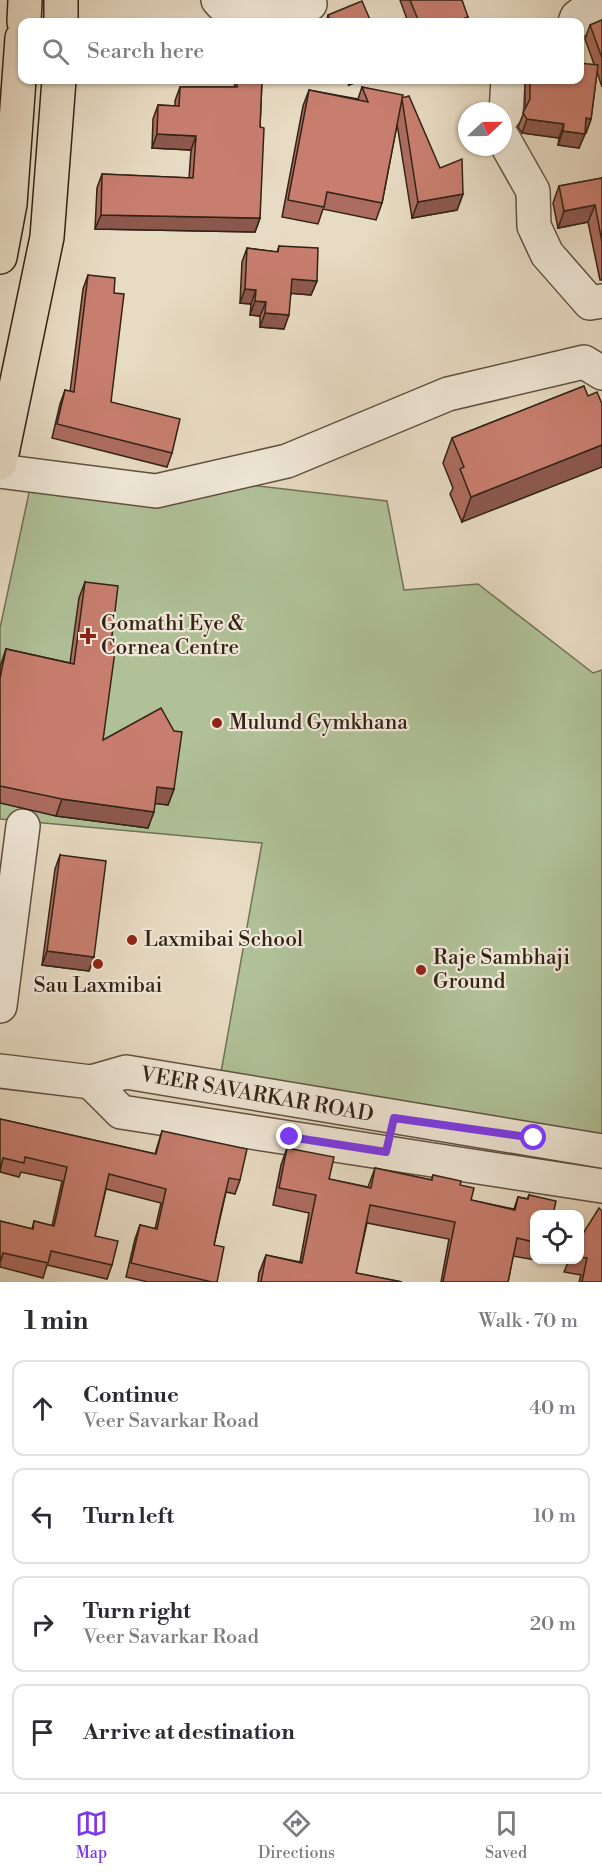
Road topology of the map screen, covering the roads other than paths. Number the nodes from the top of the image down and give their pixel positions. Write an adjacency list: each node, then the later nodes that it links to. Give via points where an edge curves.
1 (25, 0): 6 (main road)
2 (62, 0): 7 (main road)
3 (218, 0): 5 (street, via 224,7 249,13)
4 (600, 0): 8 (street)
5 (310, 4)
6 (24, 18)
7 (61, 18)
8 (577, 18)
9 (18, 45): 10 (street)
10 (0, 48)
11 (18, 79): 16 (main road)
12 (58, 84): 20 (main road, via 47,237)
13 (508, 84): 14 (street)
14 (507, 102)
15 (512, 154): 18 (street, via 533,191 534,226 547,254 591,303)
16 (6, 185): 17 (main road)
17 (0, 257)
18 (602, 301)
19 (602, 373): 22 (street, via 584,362 448,394 287,461 156,491)
20 (4, 416): 21 (main road)
21 (0, 463)
22 (0, 471)
23 (22, 826): 24 (street)
24 (0, 1006)
25 (0, 1071): 27 (street, VEER SAVARKAR ROAD)
26 (162, 1079): 27 (street, VEER SAVARKAR ROAD, via 126,1072); 28 (street, VEER SAVARKAR ROAD); 29 (street)
27 (92, 1082): 29 (street, VEER SAVARKAR ROAD, via 121,1112)
28 (298, 1100): 30 (street, VEER SAVARKAR ROAD); 31 (street)
29 (155, 1117): 31 (street, VEER SAVARKAR ROAD)
30 (394, 1118): 32 (street, VEER SAVARKAR ROAD); 34 (street)
31 (290, 1137): 34 (street, VEER SAVARKAR ROAD)
32 (534, 1138): 33 (street, VEER SAVARKAR ROAD); 35 (street)
33 (597, 1150): 36 (street)
34 (386, 1152): 35 (street, VEER SAVARKAR ROAD)
35 (526, 1173): 36 (street, VEER SAVARKAR ROAD)
36 (594, 1185)

